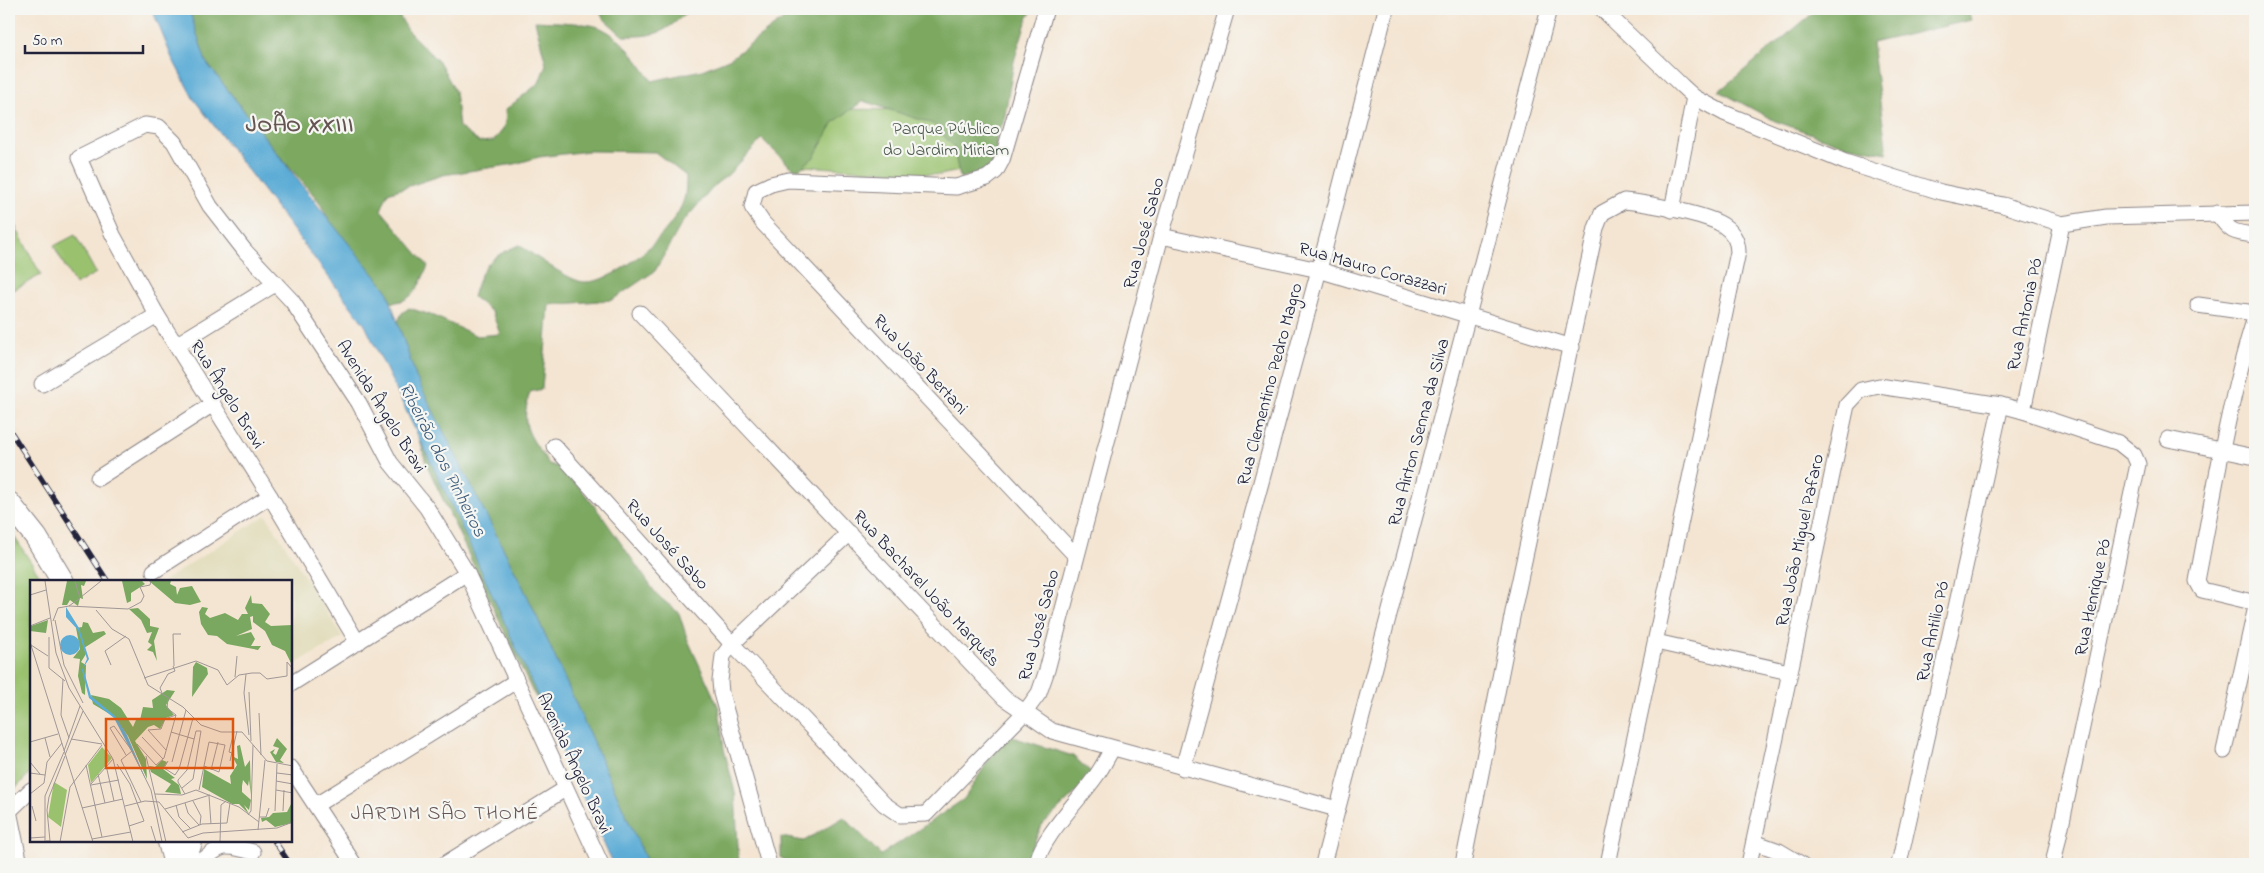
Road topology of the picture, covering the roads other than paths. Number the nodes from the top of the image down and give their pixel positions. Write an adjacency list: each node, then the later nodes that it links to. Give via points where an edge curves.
1 (1046, 9): 36 (street, Rua João Bertani, via 1002,160 987,178 956,187 788,180 756,191 752,207 763,223)
2 (1226, 9): 13 (street, Rua José Sabo)
3 (1386, 9): 14 (street, Rua Clementino Pedro Magro)
4 (1549, 9): 19 (street, Rua Airton Senna da Silva)
5 (1602, 9): 6 (street)
6 (1694, 97): 8 (street); 11 (street, via 1724,113 1845,162 1940,192 2003,205)
7 (159, 127): 15 (street, Avenida Ângelo Bravi, via 174,142 210,206); 20 (street, Rua Ângelo Bravi, via 145,125 79,158 113,235)
8 (1672, 210): 23 (street, via 1624,200 1602,213 1596,228); 43 (street, via 1725,226 1738,243 1738,252)
9 (2217, 213): 10 (street); 11 (street, via 2106,217); 12 (street, via 2228,228 2238,234)
10 (2255, 213)
11 (2062, 224): 27 (street, Rua Antonia Pó)
12 (2255, 235)
13 (1161, 236): 14 (street, Rua Mauro Corazzari); 36 (street, Rua José Sabo)
14 (1319, 270): 19 (street, Rua Mauro Corazzari); 52 (street, Rua Clementino Pedro Magro)
15 (274, 284): 22 (street); 39 (street, Avenida Ângelo Bravi, via 292,301 359,403 390,462 427,508)
16 (2198, 304): 18 (street)
17 (640, 313): 35 (street, Rua Bacharel João Marquês)
18 (2255, 313)
19 (1468, 314): 23 (street, Rua Mauro Corazzari); 57 (street, Rua Airton Senna da Silva)
20 (157, 315): 22 (street, Rua Ângelo Bravi); 24 (street)
21 (2255, 317): 30 (street)
22 (176, 345): 25 (street, Rua Ângelo Bravi)
23 (1572, 346): 73 (street, via 1514,607)
24 (42, 384)
25 (212, 404): 32 (street); 33 (street, Rua Ângelo Bravi)
26 (2001, 405): 27 (street, Rua João Miguel Pafaro); 46 (street, Rua João Miguel Pafaro, via 1879,386 1861,390 1853,397 1847,405); 77 (street, Rua Antilio Pó)
27 (2023, 411): 78 (street, Rua Henrique Pó, via 2119,443 2134,455 2138,464)
28 (2168, 439): 30 (street)
29 (554, 446): 45 (street, Rua José Sabo)
30 (2222, 451): 31 (street); 42 (street, via 2197,580 2202,590)
31 (2255, 457)
32 (98, 478)
33 (270, 496): 38 (street); 44 (street, Rua Ângelo Bravi)
34 (9, 503): 37 (main road)
35 (849, 532): 45 (street); 49 (street, Rua Bacharel João Marquês, via 1004,698)
36 (1076, 556): 49 (street, Rua José Sabo, via 1047,670 1039,692)
37 (49, 559): 40 (main road); 41 (main road)
38 (154, 571)
39 (467, 573): 44 (street); 47 (street, Avenida Ângelo Bravi)
40 (62, 580)
41 (78, 580)
42 (2252, 606): 51 (street)
43 (1656, 642): 46 (street); 74 (street)
44 (358, 643): 48 (street)
45 (732, 644): 49 (street, Rua José Sabo, via 884,804 900,816 926,814); 70 (street, via 723,656 721,693)
46 (1789, 672): 59 (street, Rua João Miguel Pafaro)
47 (516, 681): 54 (street, Avenida Ângelo Bravi); 56 (street)
48 (292, 683)
49 (1025, 712): 50 (street, Rua Bacharel João Marquês, via 1052,731)
50 (1112, 749): 52 (street, Rua Bacharel João Marquês); 71 (street, via 1096,777 1046,843)
51 (2224, 751)
52 (1183, 768): 57 (street, Rua Bacharel João Marquês)
53 (292, 769): 56 (street)
54 (565, 789): 68 (street); 69 (street, Avenida Ângelo Bravi)
55 (30, 791): 58 (street)
56 (316, 805): 67 (street)
57 (1337, 809): 72 (street, Rua Airton Senna da Silva)
58 (9, 811): 63 (street)
59 (1754, 842): 75 (street, Rua João Miguel Pafaro); 76 (street)
60 (169, 843): 64 (main road)
61 (191, 843): 65 (main road)
62 (253, 853): 66 (street, via 220,847)
63 (20, 864)
64 (176, 864)
65 (184, 864)
66 (198, 864)
67 (354, 864)
68 (445, 864)
69 (601, 864)
70 (769, 864)
71 (1037, 864)
72 (1323, 864)
73 (1464, 864)
74 (1608, 864)
75 (1749, 864)
76 (1801, 864)
77 (1899, 864)
78 (2053, 864)

